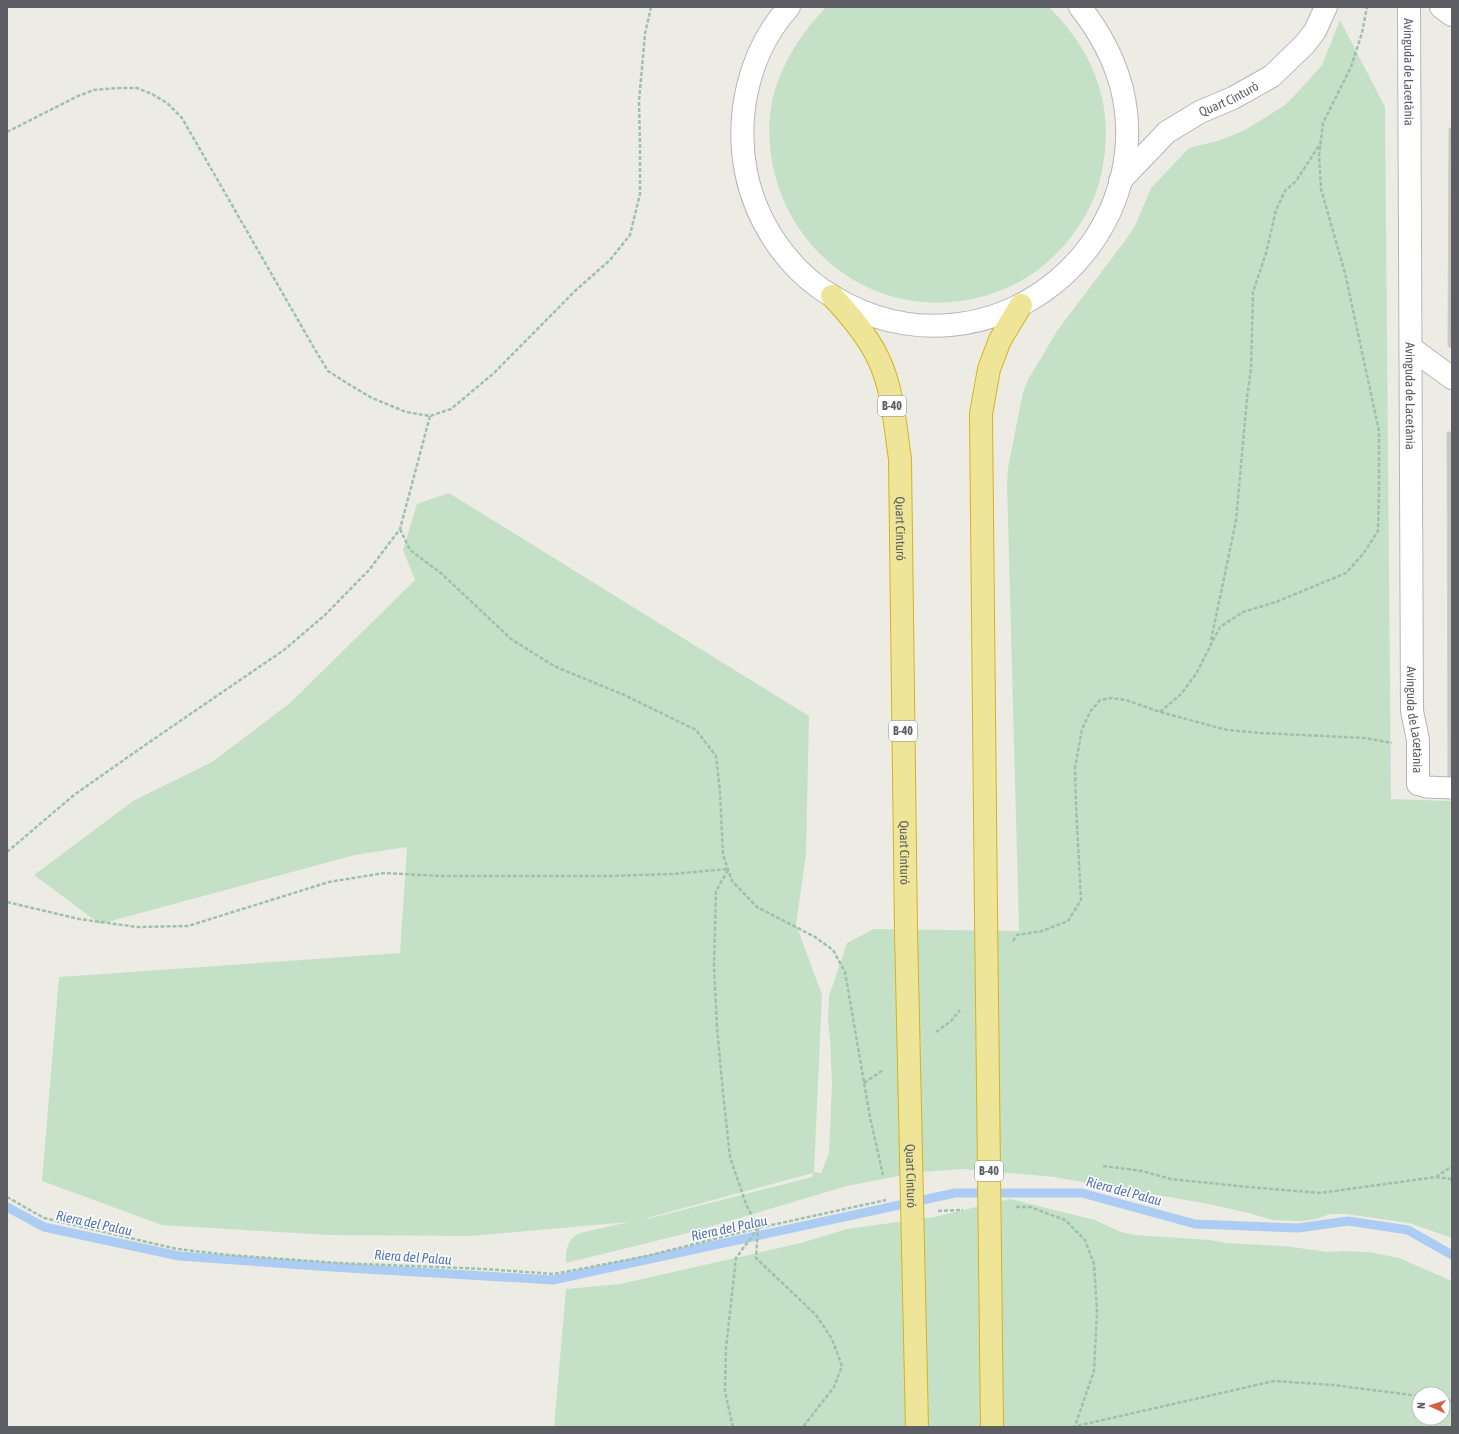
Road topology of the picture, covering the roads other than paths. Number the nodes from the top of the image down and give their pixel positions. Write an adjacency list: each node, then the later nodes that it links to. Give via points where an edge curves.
1 (789, 7): 8 (main road, via 766,40 752,73 743,127 745,163 748,181 769,231 790,261)
2 (1080, 7): 7 (main road, via 1104,43 1122,89 1126,145)
3 (1326, 7): 7 (main road, Quart Cinturó, via 1315,31 1305,44 1272,76 1233,98 1200,112 1167,132)
4 (1409, 7): 10 (main road, Avinguda de Lacetània)
5 (1441, 7): 6 (main road)
6 (1452, 15)
7 (1120, 181): 9 (main road, via 1104,223 1079,260 1046,290)
8 (832, 296): 9 (main road, via 876,317 903,324 925,326 974,322); 14 (highway, Quart Cinturó / B-40, bridge, via 862,331 879,360 888,386 900,459 906,930)
9 (1021, 305): 15 (highway, B-40, bridge, via 1000,340 990,369 981,414)
10 (1411, 348): 11 (main road); 12 (main road, Avinguda de Lacetània, via 1412,711 1418,740)
11 (1452, 378)
12 (1418, 784): 13 (street, via 1426,787)
13 (1452, 788)
14 (917, 1427)
15 (992, 1427)

